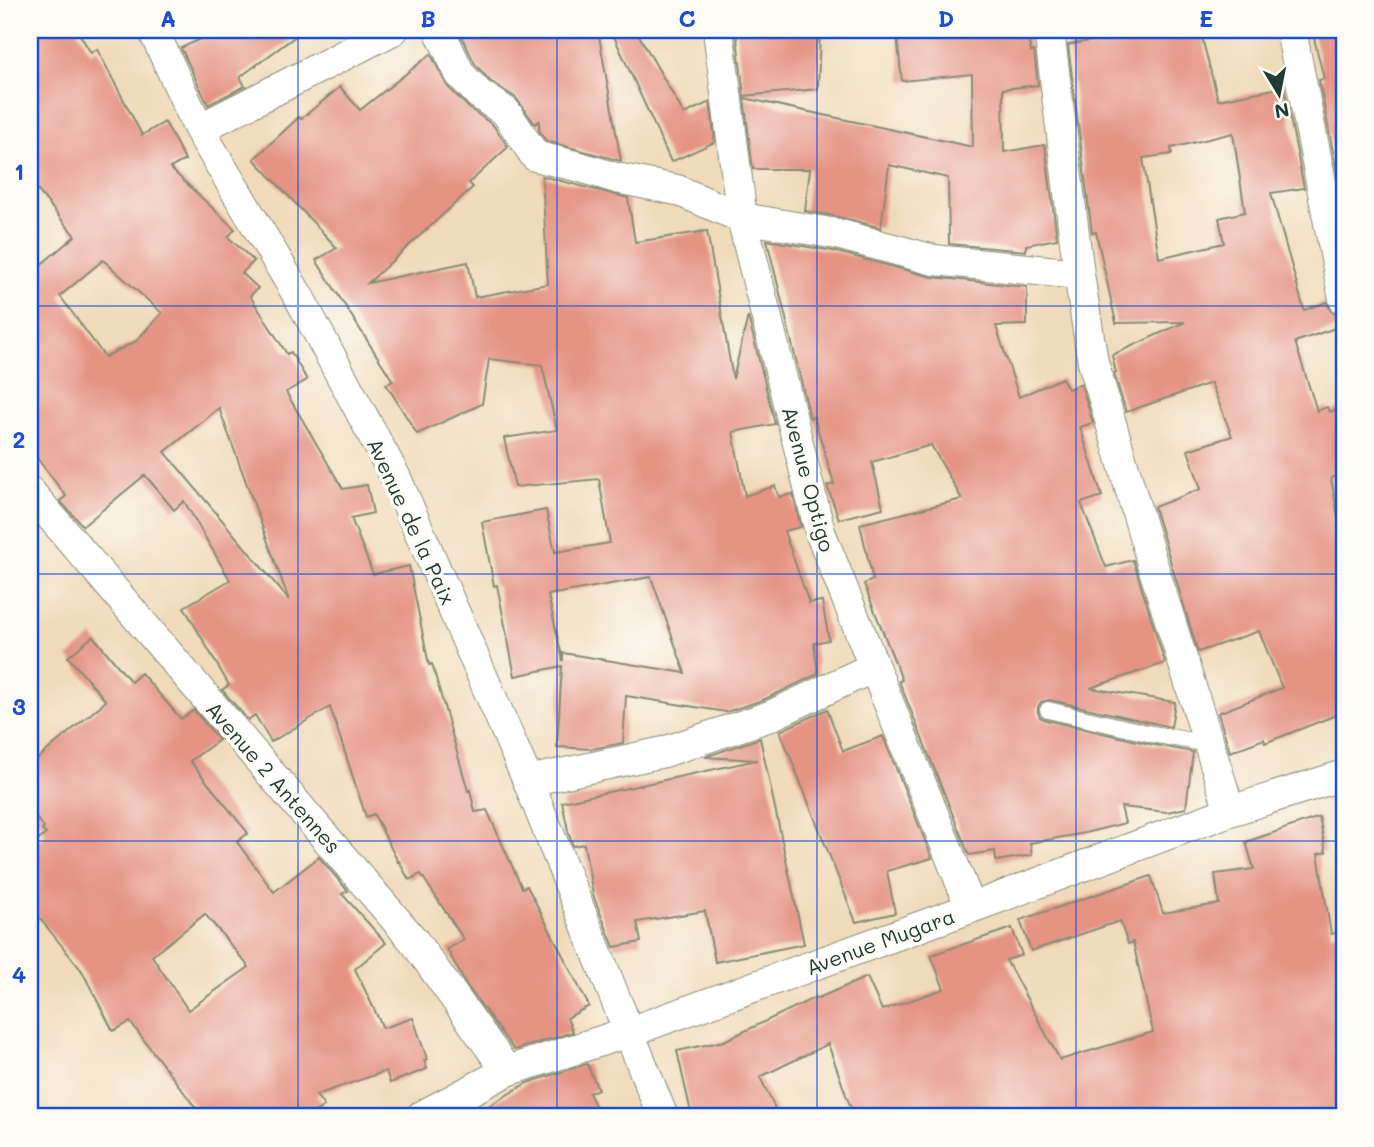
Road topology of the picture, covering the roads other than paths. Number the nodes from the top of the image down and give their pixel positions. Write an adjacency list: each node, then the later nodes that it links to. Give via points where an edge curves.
1 (153, 30): 7 (street, Avenue de la Paix)
2 (393, 30): 7 (street)
3 (439, 30): 8 (street, via 460,74 506,112 535,156 677,190)
4 (718, 30): 8 (street, Avenue Optigo)
5 (1049, 30): 9 (street)
6 (1291, 30): 10 (street)
7 (199, 129): 16 (street, Avenue de la Paix, via 300,299 396,478)
8 (742, 218): 9 (street, via 837,234 934,260); 12 (street, Avenue Optigo, via 820,532)
9 (1079, 274): 14 (street, via 1093,362)
10 (1344, 299)
11 (30, 492): 20 (street, Avenue 2 Antennes, via 414,941)
12 (874, 667): 16 (street, via 770,716 664,752); 18 (street, Avenue Optigo)
13 (1048, 710): 14 (lane)
14 (1209, 744): 17 (street)
15 (1344, 775): 17 (street, Avenue Mugara)
16 (528, 780): 19 (street, Avenue de la Paix)
17 (1230, 811): 18 (street, Avenue Mugara)
18 (971, 908): 19 (street, Avenue Mugara)
19 (629, 1032): 20 (street, Avenue Mugara); 22 (street, Avenue de la Paix)
20 (507, 1072): 21 (street, Avenue Mugara)
21 (420, 1117)
22 (663, 1117)

